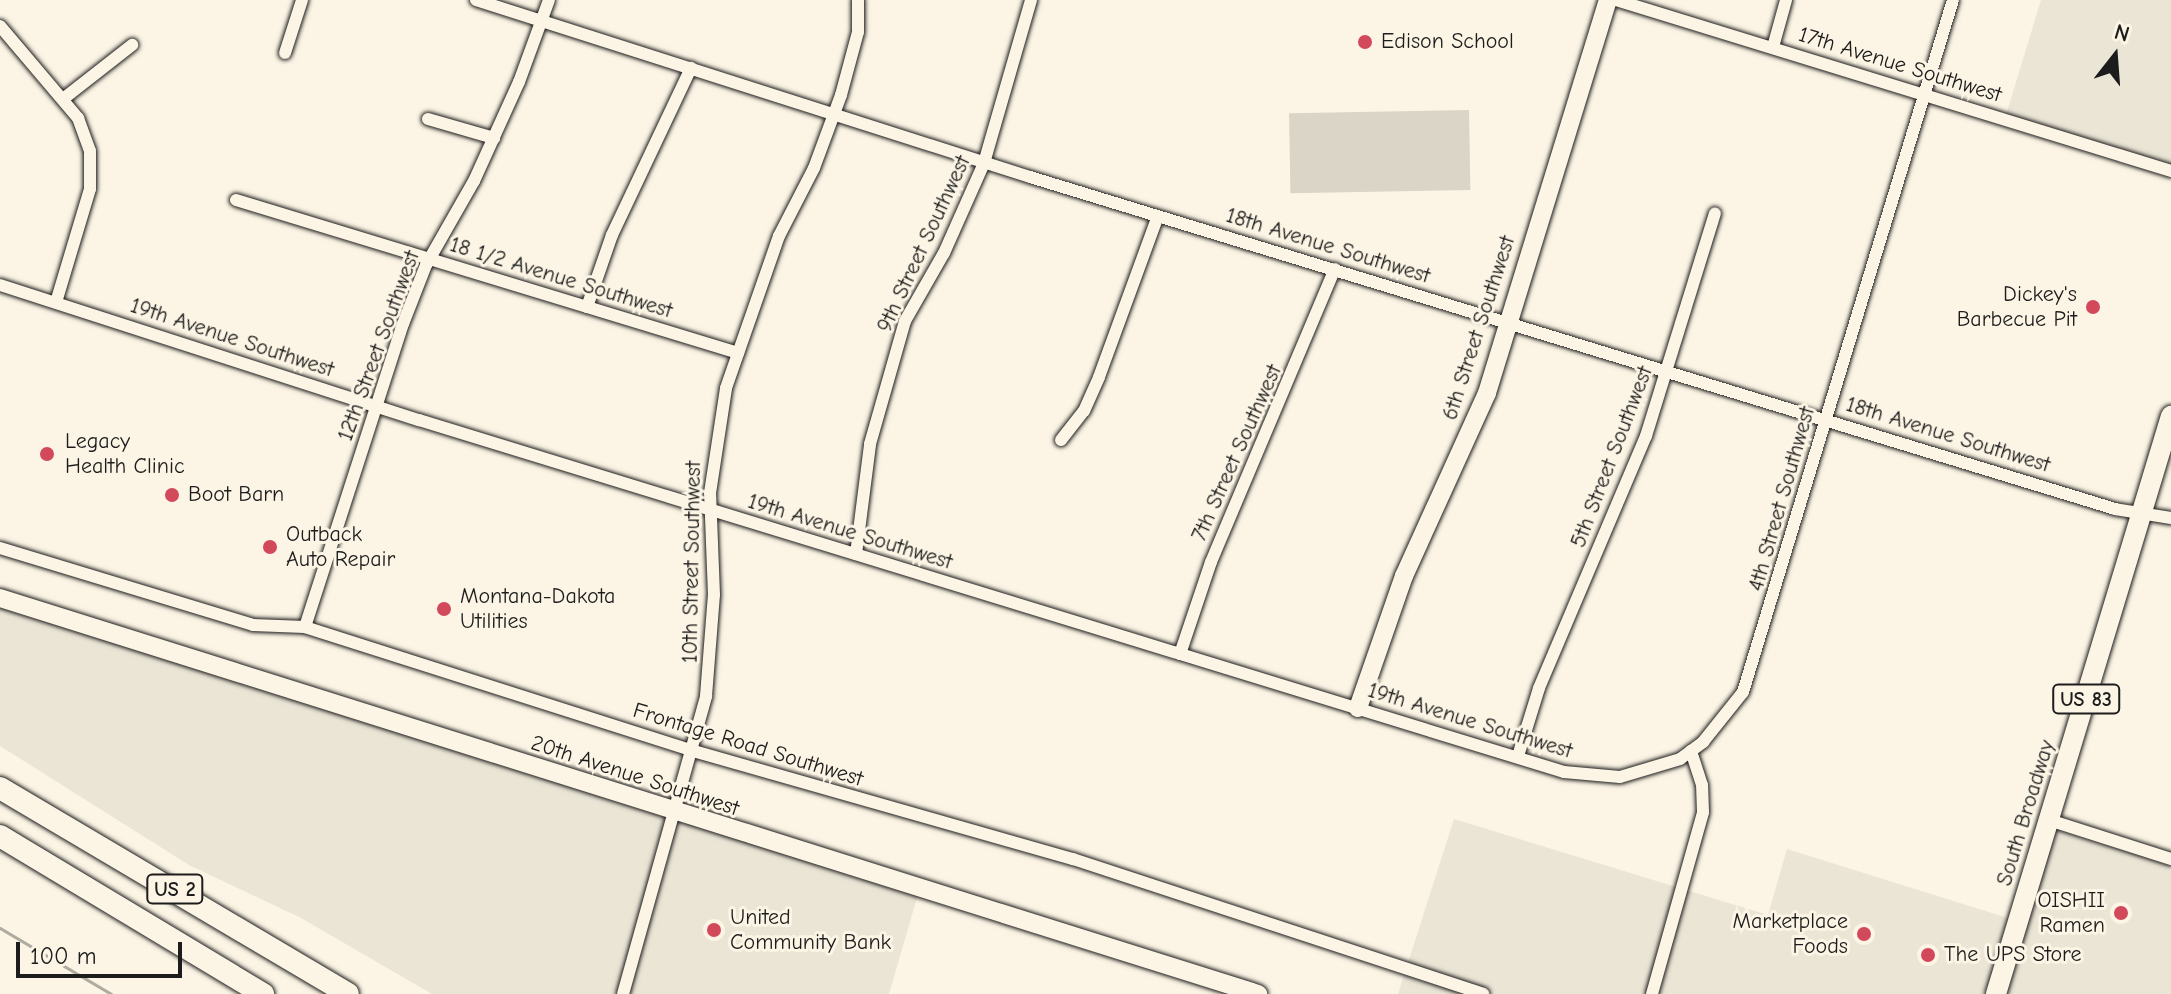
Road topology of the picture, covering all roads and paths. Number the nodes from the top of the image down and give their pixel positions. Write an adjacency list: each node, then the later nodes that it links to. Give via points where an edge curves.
1 (302, 0): 14 (street)
2 (476, 0): 10 (street, 18th Avenue Southwest)
3 (549, 0): 10 (street, 12th Street Southwest)
4 (858, 0): 18 (street, 10th Street Southwest, via 858,32)
5 (1031, 0): 21 (street, 9th Street Southwest)
6 (1608, 0): 31 (street, 6th Street Southwest)
7 (1616, 0): 13 (street, 17th Avenue Southwest)
8 (1786, 0): 13 (street)
9 (1953, 0): 16 (street, 4th Street Southwest)
10 (543, 20): 15 (street, 18th Avenue Southwest); 20 (street, 12th Street Southwest)
11 (0, 26): 17 (street)
12 (132, 45): 17 (street)
13 (1773, 47): 16 (street, 17th Avenue Southwest)
14 (285, 53)
15 (691, 68): 18 (street, 18th Avenue Southwest); 30 (street, via 612,235)
16 (1925, 92): 22 (street, 17th Avenue Southwest); 36 (street, 4th Street Southwest)
17 (63, 99): 29 (street, via 78,118 90,151 90,189)
18 (834, 114): 21 (street, 18th Avenue Southwest); 32 (street, 10th Street Southwest, via 779,236)
19 (428, 119): 20 (street)
20 (494, 138): 26 (street, 12th Street Southwest)
21 (984, 163): 25 (street, 18th Avenue Southwest); 42 (street, 9th Street Southwest, via 944,253 905,321 870,444)
22 (2171, 171)
23 (236, 200): 26 (street, 18 1/2 Avenue Southwest)
24 (1715, 213): 33 (street, 5th Street Southwest)
25 (1158, 216): 27 (street, 18th Avenue Southwest); 37 (street, via 1094,388)
26 (430, 259): 30 (street, 18 1/2 Avenue Southwest); 34 (street, 12th Street Southwest)
27 (1335, 269): 31 (street, 18th Avenue Southwest); 45 (street, 7th Street Southwest, via 1211,562)
28 (0, 285): 29 (street, 19th Avenue Southwest)
29 (56, 302): 34 (street, 19th Avenue Southwest)
30 (587, 307): 32 (street, 18 1/2 Avenue Southwest)
31 (1508, 321): 33 (street, 18th Avenue Southwest); 46 (street, 6th Street Southwest, via 1487,393 1404,576)
32 (738, 353): 38 (street, 10th Street Southwest, via 719,426)
33 (1668, 370): 36 (street, 18th Avenue Southwest); 49 (street, 5th Street Southwest, via 1616,513 1539,688)
34 (376, 406): 38 (street, 19th Avenue Southwest); 44 (street, 12th Street Southwest)
35 (2171, 416): 39 (main road, South Broadway / US 83)
36 (1827, 419): 39 (street, 18th Avenue Southwest); 48 (street, 4th Street Southwest, via 1743,692)
37 (1061, 440)
38 (710, 509): 42 (street, 19th Avenue Southwest); 47 (street, 10th Street Southwest, via 713,646)
39 (2141, 516): 40 (street, 18th Avenue Southwest); 52 (main road, South Broadway / US 83)
40 (2171, 518)
41 (0, 548): 44 (street, Frontage Road Southwest, via 253,625)
42 (856, 554): 45 (street, 19th Avenue Southwest)
43 (0, 598): 51 (street, 20th Avenue Southwest)
44 (305, 627): 47 (street, Frontage Road Southwest)
45 (1180, 654): 46 (street, 19th Avenue Southwest)
46 (1358, 708): 49 (street, 19th Avenue Southwest)
47 (690, 750): 51 (street, 10th Street Southwest); 59 (street, Frontage Road Southwest, via 1073,859)
48 (1691, 751): 49 (street, 19th Avenue Southwest, via 1650,771 1620,777 1564,772); 60 (street, via 1702,785 1703,812)
49 (1518, 756)
50 (0, 785): 56 (highway, US 2)
51 (677, 815): 57 (street, 10th Street Southwest); 58 (street, 20th Avenue Southwest)
52 (2049, 820): 54 (street); 61 (main road, South Broadway / US 83)
53 (0, 836): 55 (highway, US 2)
54 (2171, 859)
55 (263, 994)
56 (348, 994)
57 (623, 994)
58 (1258, 994)
59 (1483, 994)
60 (1652, 994)
61 (1996, 994)

